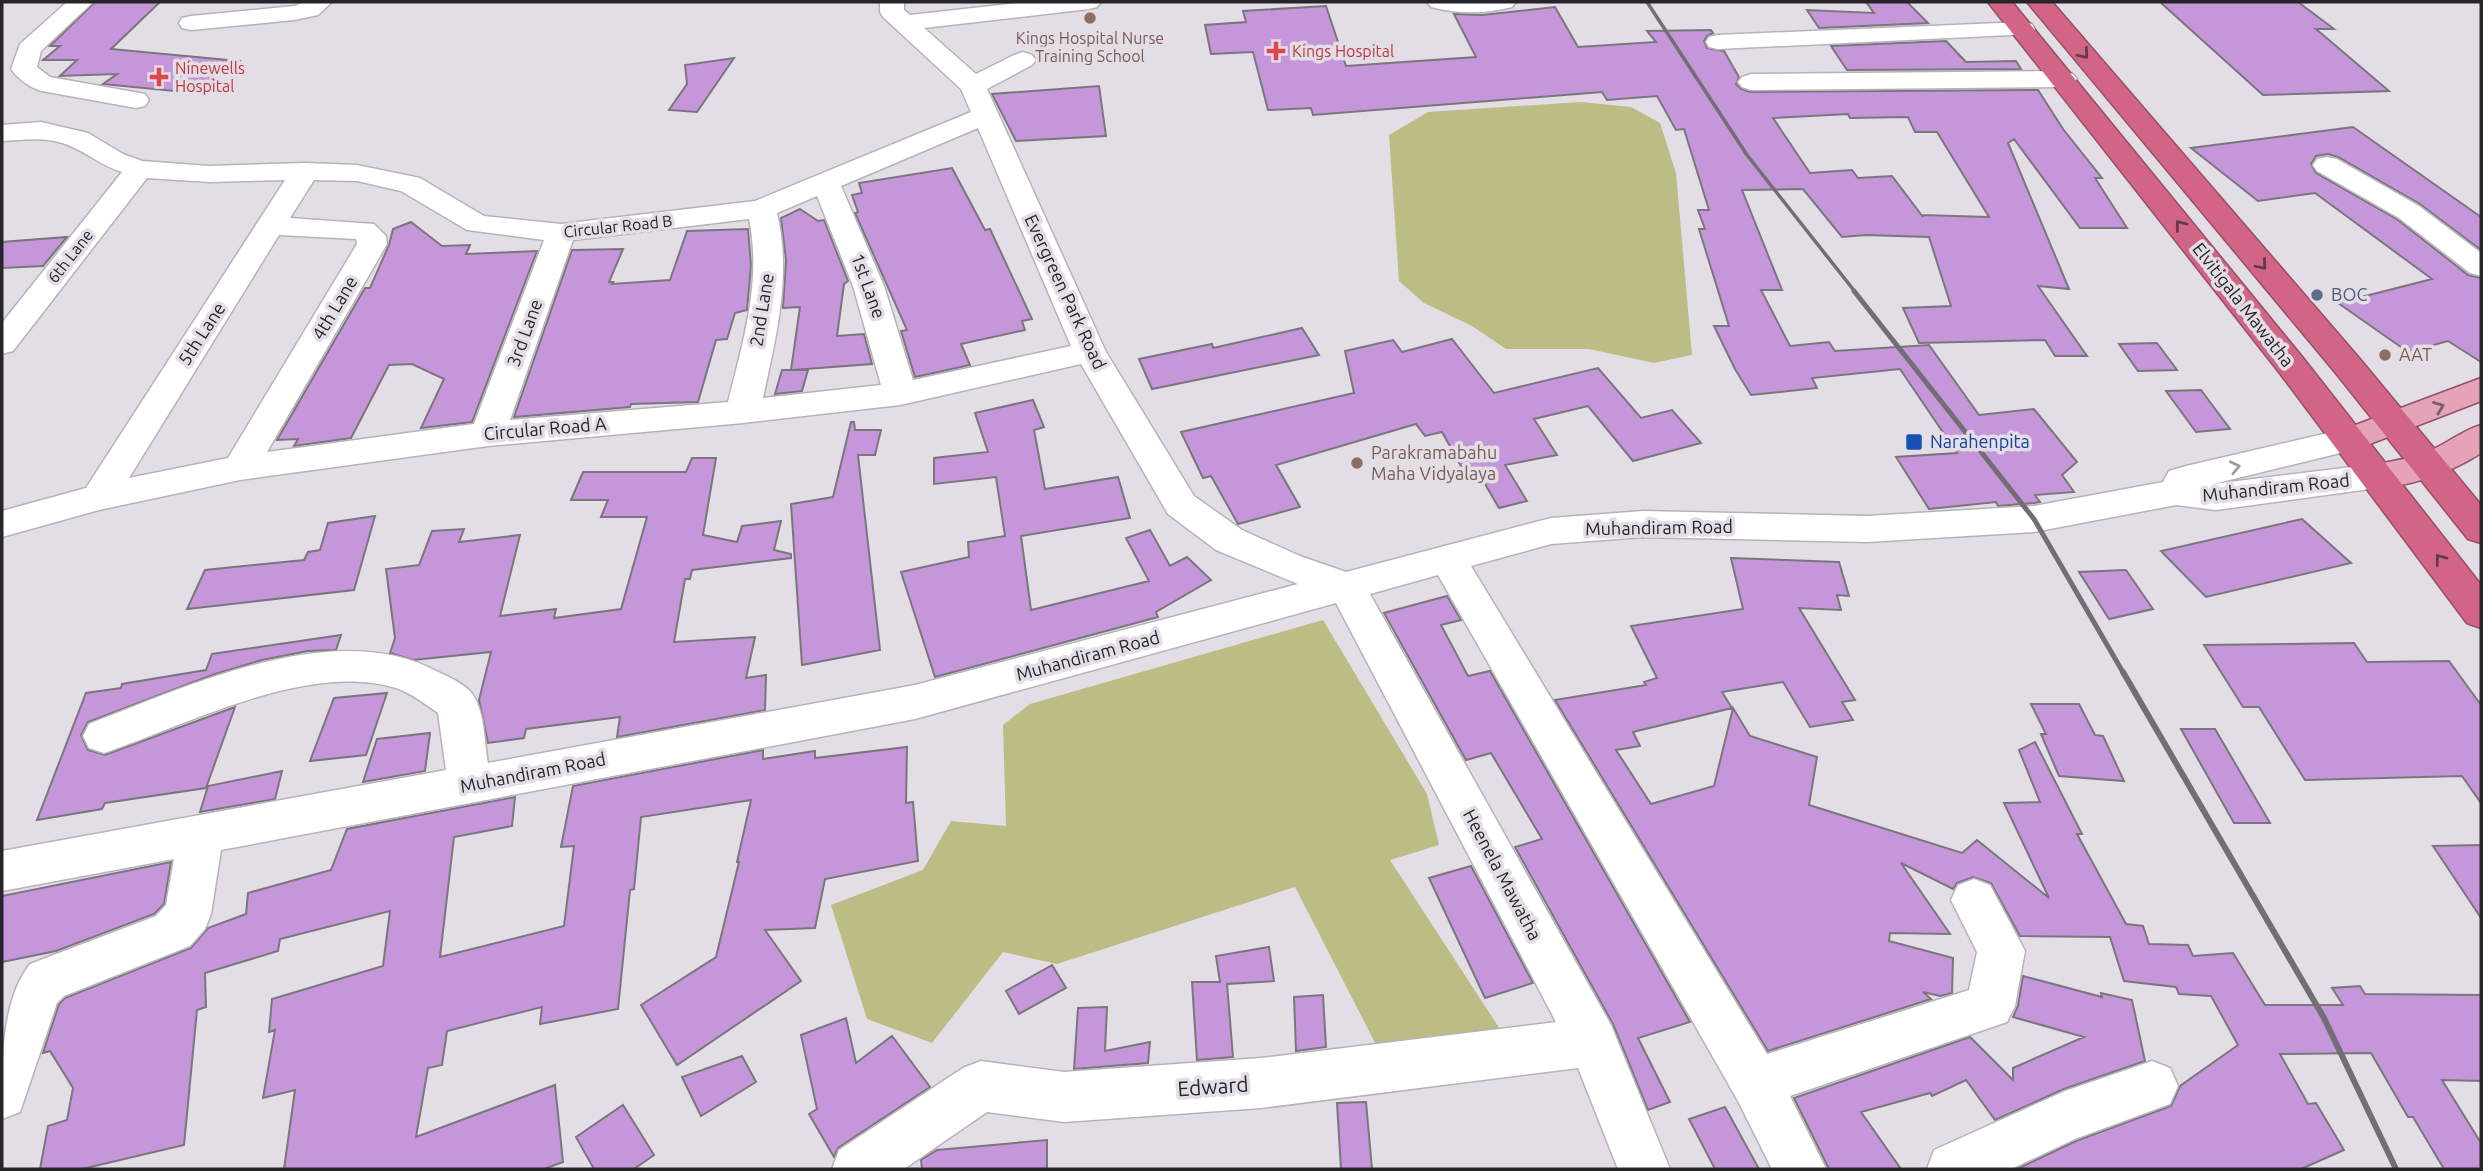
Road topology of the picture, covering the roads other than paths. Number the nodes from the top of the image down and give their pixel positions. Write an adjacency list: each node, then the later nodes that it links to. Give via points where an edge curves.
1 (81, 2): 13 (street)
2 (209, 2): 3 (street, via 191,23 294,13)
3 (320, 2)
4 (892, 2): 10 (street, Evergreen Park Road, via 892,12)
5 (1089, 2): 10 (street)
6 (1439, 2): 7 (street, via 1458,6)
7 (1504, 2)
8 (2000, 2): 11 (highway, Elvitigala Mawatha)
9 (2039, 2): 34 (highway, one-way to 34)
10 (906, 23): 19 (street, Evergreen Park Road)
11 (2023, 29): 12 (street); 16 (highway, Elvitigala Mawatha)
12 (1718, 42)
13 (29, 48): 15 (street); 18 (street, via 24,69 42,83)
14 (1023, 60): 19 (street, Circular Road B)
15 (2, 69)
16 (2064, 79): 17 (street); 37 (highway, Elvitigala Mawatha, one-way to 16)
17 (1751, 82)
18 (136, 100)
19 (978, 101): 24 (street, Circular Road B); 30 (street, Evergreen Park Road)
20 (2, 133): 22 (street, Circular Road B, via 41,130 78,139)
21 (2327, 164): 28 (street, via 2409,212)
22 (139, 169): 23 (street, Circular Road B, via 209,174); 29 (street, 6th Lane)
23 (305, 171): 26 (street, 5th Lane); 27 (street, Circular Road B, via 357,173 410,184 477,224)
24 (825, 183): 25 (street, Circular Road B); 32 (street, 1st Lane, via 874,302)
25 (761, 209): 27 (street, Circular Road B); 33 (street, 2nd Lane, via 768,228 770,281)
26 (271, 226): 39 (street, 4th Lane, via 364,230 372,244); 42 (street, 5th Lane)
27 (561, 233): 35 (street, 3rd Lane)
28 (2481, 267)
29 (2, 344)
30 (1090, 352): 32 (street, Circular Road A); 46 (street, Evergreen Park Road, via 1181,505 1229,540)
31 (2481, 389): 34 (main road, one-way to 31)
32 (900, 394): 33 (street, Circular Road A)
33 (743, 412): 35 (street, Circular Road A)
34 (2396, 423): 37 (main road); 38 (highway)
35 (488, 434): 39 (street, Circular Road A)
36 (2481, 437): 38 (main road)
37 (2349, 440): 40 (highway, Elvitigala Mawatha); 41 (street, Muhandiram Road, one-way to 37, via 2182,480)
38 (2429, 465): 40 (main road); 44 (highway)
39 (240, 468): 42 (street, Circular Road A)
40 (2377, 476): 41 (street, Muhandiram Road, via 2216,497); 47 (highway, Elvitigala Mawatha, one-way to 40)
41 (2176, 492): 45 (street, Muhandiram Road, via 2007,521 1867,529 1643,524 1551,531)
42 (99, 496): 43 (street, Circular Road A)
43 (2, 524)
44 (2481, 530)
45 (1446, 557): 46 (street, Muhandiram Road); 54 (street)
46 (1347, 586): 49 (street, Muhandiram Road, via 915,702); 53 (street, Heenela Mawatha)
47 (2481, 613)
48 (104, 736): 49 (street, via 276,676 379,667 406,674 457,704)
49 (470, 784): 50 (street, Muhandiram Road)
50 (201, 834): 51 (street, Muhandiram Road); 56 (street, via 183,923 173,931 47,980 37,990)
51 (2, 871)
52 (1974, 900): 54 (street, via 2001,951 1990,1006)
53 (1593, 1042): 57 (street, Edward, via 1261,1083 1064,1097 981,1086); 58 (street, Heenela Mawatha)
54 (1756, 1083): 59 (street)
55 (2152, 1086): 60 (street, via 2065,1117)
56 (2, 1094)
57 (858, 1169)
58 (1644, 1169)
59 (1800, 1169)
60 (1953, 1169)

